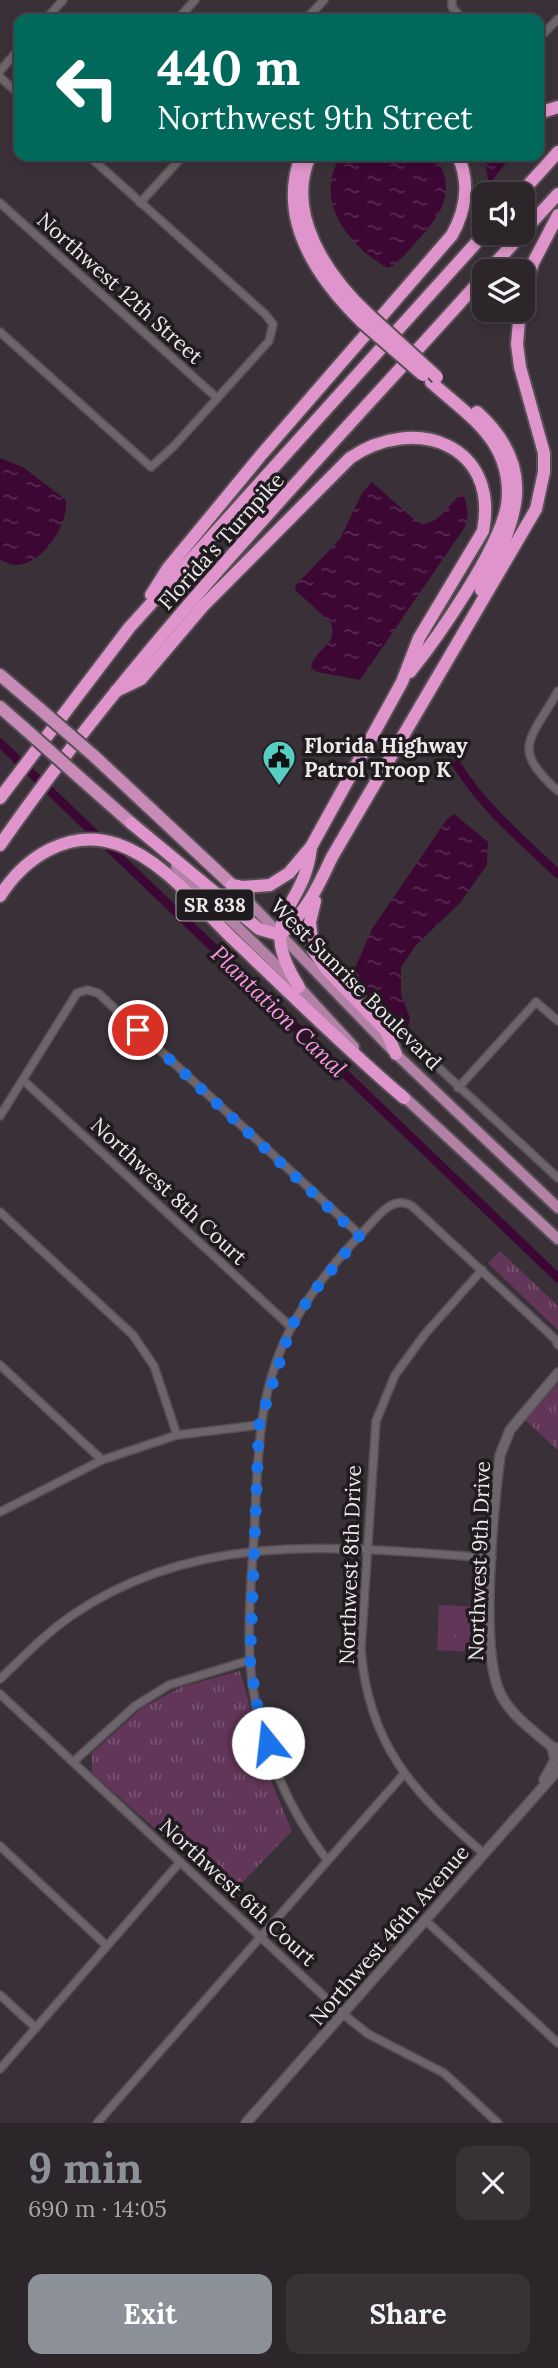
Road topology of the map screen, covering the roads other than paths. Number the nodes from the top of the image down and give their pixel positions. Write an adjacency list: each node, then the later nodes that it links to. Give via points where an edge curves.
1 (64, 0): 4 (street)
2 (195, 0): 5 (street)
3 (324, 0): 6 (street)
4 (51, 14)
5 (182, 14)
6 (311, 14)
7 (558, 19): 8 (street)
8 (544, 33)
9 (14, 55): 10 (street)
10 (0, 71)
11 (0, 77): 12 (street)
12 (14, 90)
13 (558, 152): 19 (highway)
14 (94, 161): 22 (street)
15 (178, 161): 22 (street)
16 (300, 161): 30 (highway, via 293,194 301,234 319,274)
17 (309, 161): 30 (highway, via 302,195 310,232 327,269)
18 (459, 161): 36 (highway, via 464,205 452,234 168,568)
19 (531, 182)
20 (558, 194): 24 (highway)
21 (0, 203): 34 (street, Northwest 12th Street)
22 (140, 203): 34 (street, via 273,324 269,341)
23 (558, 215): 28 (highway)
24 (535, 220)
25 (474, 245): 36 (highway, Florida's Turnpike)
26 (512, 245): 27 (highway)
27 (499, 259)
28 (535, 261)
29 (472, 290): 39 (highway, Florida's Turnpike)
30 (365, 319): 33 (highway, bridge)
31 (519, 322): 35 (highway, via 520,367 541,434 544,472 536,509)
32 (0, 332): 34 (street, via 151,467)
33 (434, 379): 35 (highway, via 495,429 516,477 510,532); 38 (highway, via 490,438 503,461 508,491 494,540 437,637)
34 (218, 398)
35 (466, 626): 48 (highway)
36 (129, 628): 43 (highway, Florida's Turnpike)
37 (0, 675): 47 (highway, West Sunrise Boulevard / SR 838, bridge)
38 (402, 682): 39 (highway, via 419,638 474,548 486,517 484,492 474,469 455,450 426,437 388,439 350,458 203,606 141,679); 46 (highway)
39 (117, 691): 45 (highway, Florida's Turnpike)
40 (558, 691): 42 (street, via 530,740 527,756 534,770)
41 (0, 707): 44 (highway, West Sunrise Boulevard / SR 838, bridge)
42 (558, 792)
43 (0, 798)
44 (131, 824): 50 (highway, via 259,929); 51 (main road, West Sunrise Boulevard / SR 838)
45 (0, 845)
46 (311, 847): 47 (highway, via 289,873 270,884); 50 (highway, via 310,864)
47 (232, 885): 50 (main road, West Sunrise Boulevard / SR 838)
48 (319, 886): 50 (highway, via 298,920); 53 (highway, via 310,922 313,950 386,1031)
49 (0, 896): 57 (highway, via 34,857 57,846 96,839 118,844 149,861 178,886 339,1042)
50 (280, 935): 51 (highway, via 281,953); 53 (main road, West Sunrise Boulevard / SR 838)
51 (299, 987): 57 (main road, West Sunrise Boulevard / SR 838)
52 (558, 1021): 56 (street, via 536,1002)
53 (396, 1055): 60 (main road, West Sunrise Boulevard / SR 838)
54 (427, 1057): 56 (street)
55 (23, 1080): 58 (street); 62 (street, via 78,993 99,993); 65 (street, Northwest 8th Court)
56 (458, 1087): 59 (street)
57 (404, 1098): 63 (main road, West Sunrise Boulevard / SR 838)
58 (0, 1116)
59 (558, 1178)
60 (558, 1208)
61 (0, 1212): 70 (street, via 133,1335 154,1366)
62 (359, 1236): 64 (street, via 392,1203 403,1201); 65 (street)
63 (558, 1239)
64 (482, 1270): 66 (street); 74 (street, Northwest 8th Drive, via 395,1375 376,1422)
65 (291, 1327): 69 (street)
66 (557, 1341)
67 (0, 1365): 71 (street)
68 (558, 1373): 75 (street, Northwest 9th Drive, via 510,1430 500,1455)
69 (259, 1425): 70 (street); 73 (street)
70 (177, 1435): 71 (street)
71 (102, 1460): 72 (street)
72 (0, 1512)
73 (253, 1549): 74 (street); 76 (street); 77 (street, via 206,1557 134,1581 73,1615)
74 (367, 1551): 75 (street); 82 (street, Northwest 8th Drive, via 363,1679 372,1714)
75 (492, 1558): 79 (street, Northwest 9th Drive, via 491,1671 514,1714)
76 (250, 1660): 80 (street, via 170,1685 135,1706); 86 (street, via 256,1700 284,1794)
77 (0, 1679)
78 (0, 1695): 80 (street, Northwest 6th Court)
79 (555, 1747): 81 (street, Northwest 9th Drive)
80 (73, 1762): 87 (street, Northwest 6th Court)
81 (555, 1772): 83 (street, Northwest 9th Drive)
82 (403, 1775): 85 (street, Northwest 8th Drive, via 433,1810); 86 (street)
83 (542, 1785): 85 (street, Northwest 46th Avenue)
84 (0, 1846): 90 (street)
85 (483, 1853): 88 (street, Northwest 46th Avenue)
86 (327, 1860): 89 (street)
87 (180, 1862): 89 (street, Northwest 6th Court); 90 (street)
88 (425, 1920): 92 (street, Northwest 46th Avenue); 94 (street)
89 (261, 1936): 92 (street, Northwest 6th Court); 96 (street)
90 (107, 1946): 93 (street)
91 (0, 1995): 93 (street)
92 (343, 2014): 97 (street, Northwest 46th Avenue); 98 (street, Northwest 6th Court, via 368,2034 444,2073)
93 (36, 2028): 95 (street)
94 (558, 2043)
95 (0, 2069)
96 (97, 2123)
97 (246, 2123)
98 (498, 2123)

